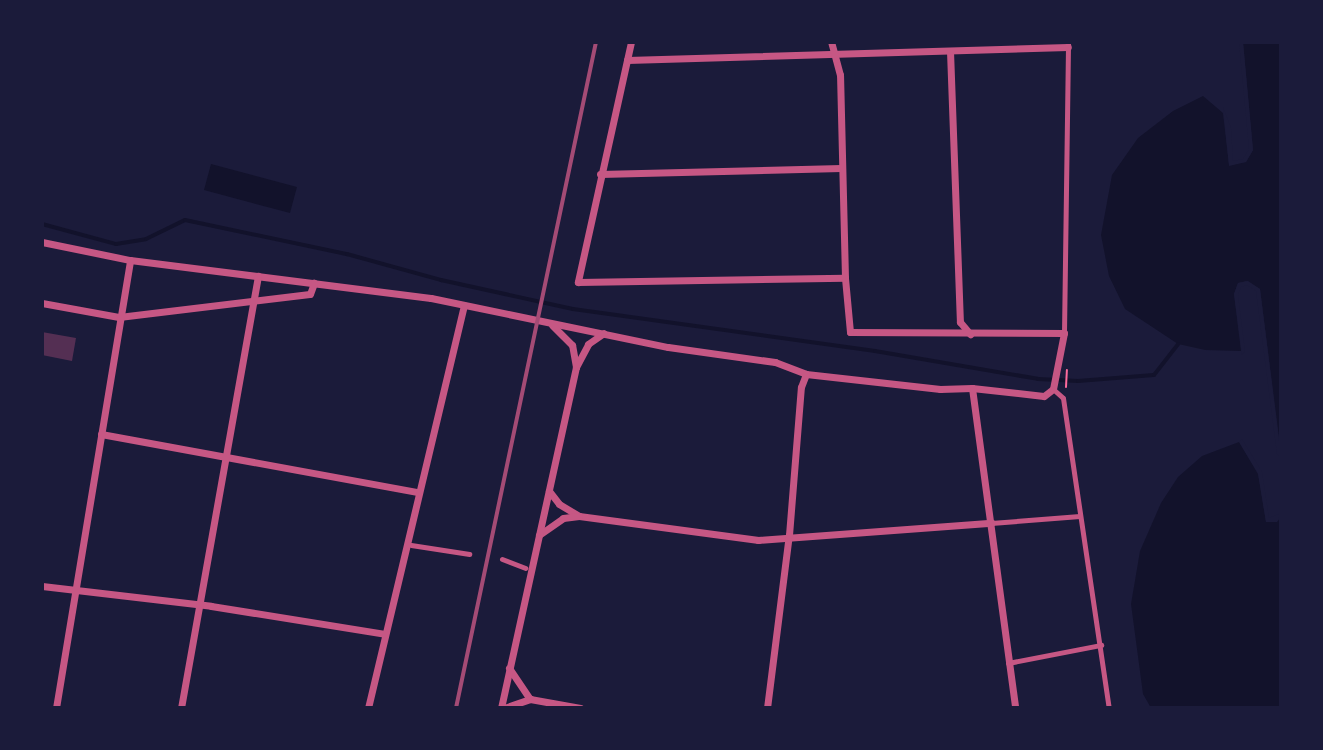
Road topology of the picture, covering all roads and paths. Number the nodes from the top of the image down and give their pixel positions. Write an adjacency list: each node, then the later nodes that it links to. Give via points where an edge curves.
1 (631, 42): 6 (street)
2 (831, 42): 5 (street)
3 (1068, 45): 4 (street); 22 (street)
4 (950, 51): 5 (street); 19 (street)
5 (832, 53): 6 (street); 7 (street, via 840,75)
6 (627, 60): 8 (street)
7 (841, 168): 8 (street); 12 (street)
8 (600, 174): 12 (street, via 578,282)
9 (42, 242): 10 (street)
10 (130, 260): 11 (street); 17 (street)
11 (258, 276): 13 (street); 14 (street)
12 (845, 278): 21 (street, via 850,332)
13 (314, 283): 14 (street, via 310,294); 16 (street)
14 (254, 300): 17 (street); 29 (street)
15 (42, 303): 17 (street)
16 (464, 305): 18 (street); 31 (street)
17 (119, 317): 28 (street)
18 (547, 322): 20 (street); 24 (street, via 572,345)
19 (960, 322): 21 (street); 23 (street)
20 (604, 333): 24 (street, via 588,344); 25 (street, via 775,362)
21 (948, 333): 23 (street)
22 (1064, 333): 23 (street); 26 (street)
23 (970, 334)
24 (576, 367): 30 (street)
25 (806, 374): 27 (street); 36 (street)
26 (1053, 387): 27 (street, via 1044,396); 33 (street, via 1063,398)
27 (972, 388): 34 (street)
28 (101, 434): 29 (street); 42 (street)
29 (226, 457): 31 (street); 43 (street)
30 (549, 491): 32 (street); 35 (street)
31 (418, 492): 44 (street)
32 (579, 516): 35 (street, via 563,518); 36 (street, via 722,537 758,540)
33 (1080, 516): 34 (street); 45 (street)
34 (991, 523): 36 (street); 46 (street)
35 (539, 535): 47 (street)
36 (789, 535): 54 (street)
37 (411, 545): 38 (street)
38 (469, 554)
39 (502, 559): 40 (street)
40 (525, 568)
41 (42, 586): 42 (street)
42 (75, 590): 43 (street); 49 (street)
43 (200, 605): 44 (street); 50 (street)
44 (385, 634): 51 (street)
45 (1101, 645): 46 (street); 56 (street)
46 (1007, 664): 55 (street)
47 (509, 667): 48 (street); 52 (street)
48 (530, 699): 52 (street); 53 (street)
49 (56, 708)
50 (181, 708)
51 (368, 708)
52 (503, 708)
53 (580, 708)
54 (767, 708)
55 (1015, 708)
56 (1109, 708)

